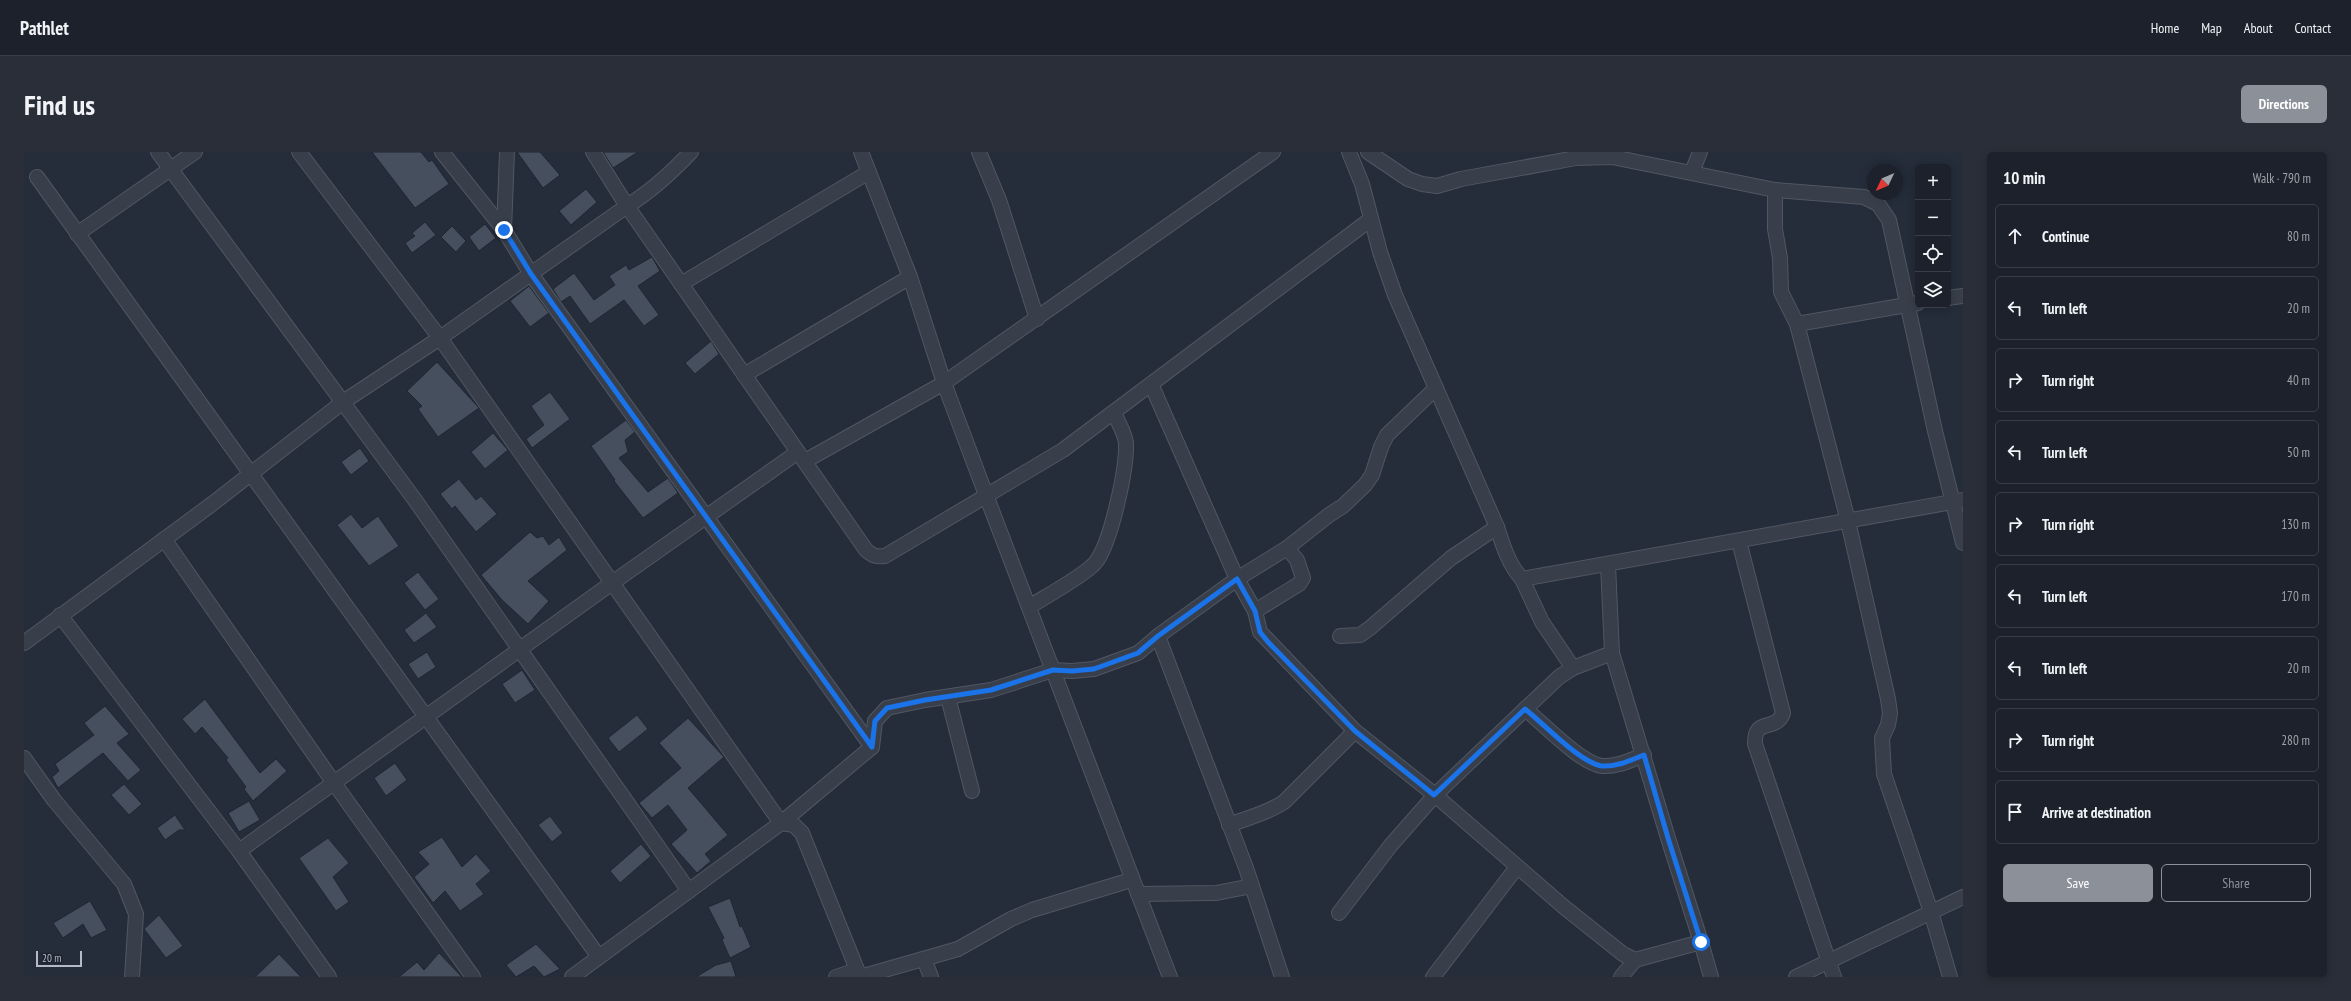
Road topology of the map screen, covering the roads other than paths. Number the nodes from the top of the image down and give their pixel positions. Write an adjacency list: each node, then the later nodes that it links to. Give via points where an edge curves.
1 (158, 152): 14 (street)
2 (195, 152): 14 (street)
3 (298, 152): 31 (street)
4 (442, 152): 21 (street)
5 (507, 152): 21 (street)
6 (593, 152): 19 (street)
7 (691, 152): 19 (street, via 668,178)
8 (861, 152): 15 (street)
9 (979, 152): 29 (street, via 999,200)
10 (1273, 152): 29 (street)
11 (1349, 152): 20 (street, via 1362,184)
12 (1368, 152): 16 (street, via 1408,179 1437,186 1460,179 1584,158 1612,157)
13 (1700, 152): 16 (street)
14 (170, 168): 22 (street); 36 (street)
15 (869, 172): 24 (street); 25 (street)
16 (1692, 172): 18 (street)
17 (37, 177): 22 (street)
18 (1775, 190): 28 (street, via 1864,197 1878,204 1889,220); 30 (street, via 1775,229 1780,258 1781,292)
19 (626, 206): 23 (street); 25 (street)
20 (1371, 219): 34 (street); 35 (street, via 1394,295)
21 (504, 230): 23 (street)
22 (77, 234): 39 (street)
23 (531, 274): 31 (street); 42 (street)
24 (910, 276): 32 (street); 33 (street)
25 (681, 284): 32 (street)
26 (1963, 296): 27 (street)
27 (1951, 298)
28 (1913, 304): 30 (street); 41 (street, via 1935,431)
29 (1037, 319): 33 (street)
30 (1798, 324): 43 (street)
31 (440, 338): 36 (street); 52 (street)
32 (744, 375): 38 (street)
33 (944, 383): 38 (street); 40 (street)
34 (1151, 384): 37 (street); 50 (street)
35 (1436, 388): 44 (street); 48 (street, via 1388,436 1366,486)
36 (343, 402): 39 (street); 59 (street)
37 (1114, 412): 40 (street, via 1063,450); 53 (street, via 1126,442 1121,484 1107,542 1094,564)
38 (802, 456): 40 (street, via 866,550 873,556 885,556); 42 (street)
39 (250, 475): 45 (street); 65 (street)
40 (986, 495): 53 (street)
41 (1958, 500): 43 (street); 47 (street)
42 (705, 518): 52 (street); 67 (street)
43 (1848, 521): 46 (street); 82 (street, via 1888,698 1890,713 1882,738 1884,774)
44 (1497, 527): 51 (street, via 1514,570); 57 (street, via 1451,558 1360,635)
45 (164, 539): 55 (street); 70 (street)
46 (1739, 540): 49 (street); 88 (street, via 1783,707 1778,722 1758,729 1754,734 1755,744)
47 (1963, 543)
48 (1288, 548): 50 (street); 54 (street, via 1297,560 1303,578 1299,584)
49 (1608, 564): 51 (street); 60 (street)
50 (1237, 579): 54 (street); 56 (street)
51 (1522, 580): 61 (street, via 1542,622)
52 (612, 583): 59 (street); 73 (street)
53 (1029, 607): 62 (street)
54 (1255, 611): 66 (street, via 1260,632)
55 (60, 615): 58 (street); 75 (street)
56 (1158, 636): 62 (street, via 1138,653 1094,669); 74 (street)
57 (1340, 636)
58 (24, 643)
59 (520, 649): 65 (street); 79 (street)
60 (1612, 653): 61 (street); 68 (street)
61 (1573, 668): 64 (street, via 1559,677)
62 (1053, 670): 63 (street, via 991,690); 77 (street)
63 (948, 697): 67 (street, via 887,708 875,721); 71 (street)
64 (1525, 709): 68 (street, via 1581,756 1601,766 1617,765); 72 (street)
65 (425, 718): 70 (street); 85 (street)
66 (1355, 731): 72 (street); 74 (street, via 1284,802 1272,810 1260,812)
67 (872, 747): 73 (street)
68 (1644, 755): 84 (street)
69 (24, 760): 90 (street, via 124,884 136,914)
70 (334, 784): 75 (street); 92 (street)
71 (972, 791)
72 (1434, 795): 76 (street); 83 (street, via 1391,845)
73 (781, 822): 79 (street); 89 (street, via 802,832)
74 (1229, 825): 78 (street)
75 (239, 851): 91 (street)
76 (1517, 867): 87 (street, via 1623,954); 98 (street)
77 (1131, 880): 80 (street); 86 (street, via 1032,910 958,949)
78 (1252, 886): 80 (street, via 1216,893); 97 (street)
79 (689, 891): 85 (street)
80 (1138, 894): 96 (street)
81 (1963, 897): 82 (street)
82 (1931, 912): 88 (street); 103 (street)
83 (1339, 913)
84 (1701, 942): 87 (street); 100 (street)
85 (599, 957): 93 (street)
86 (924, 959): 89 (street); 95 (street)
87 (1635, 960): 99 (street)
88 (1829, 962): 101 (street); 102 (street)
89 (859, 975): 94 (street)
90 (132, 977)
91 (329, 977)
92 (473, 977)
93 (572, 977)
94 (836, 977)
95 (931, 977)
96 (1170, 977)
97 (1282, 977)
98 (1433, 977)
99 (1621, 977)
100 (1711, 977)
101 (1796, 977)
102 (1834, 977)
103 (1950, 977)

